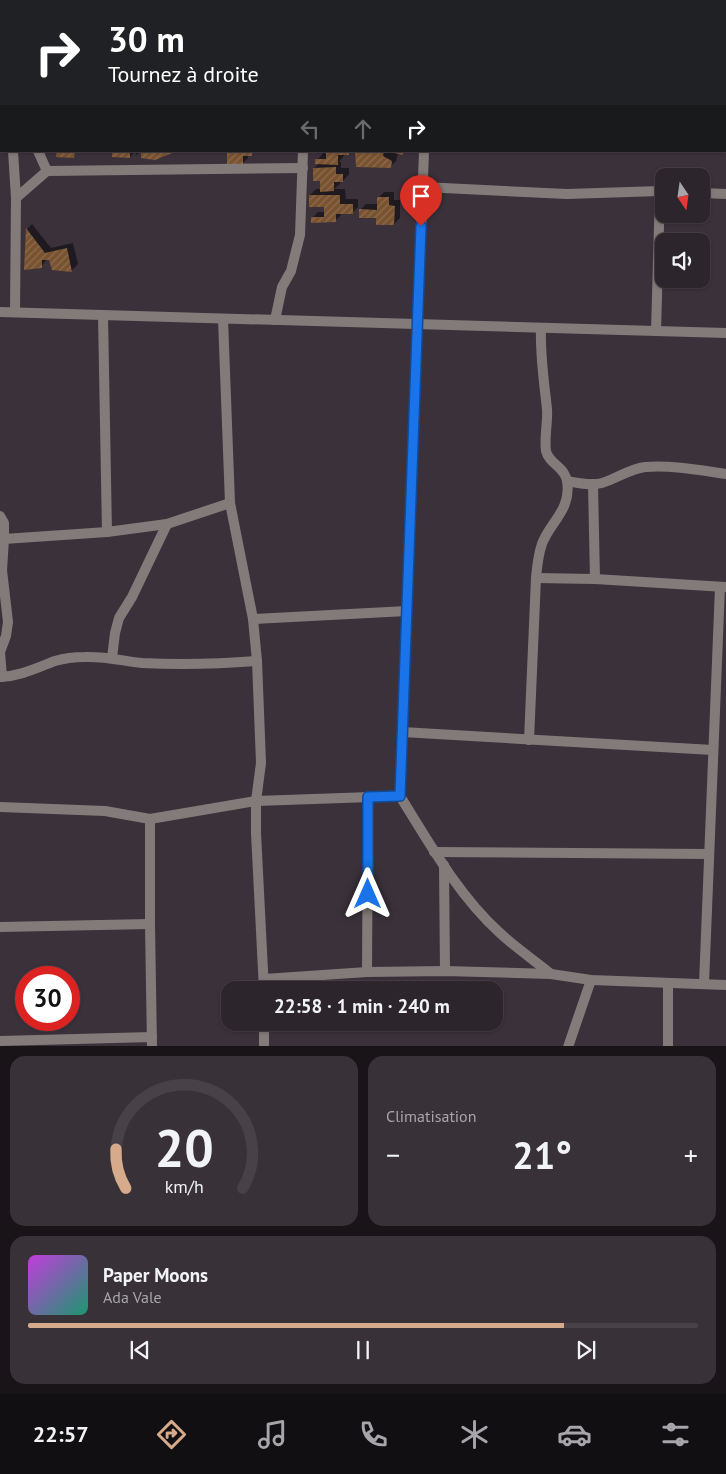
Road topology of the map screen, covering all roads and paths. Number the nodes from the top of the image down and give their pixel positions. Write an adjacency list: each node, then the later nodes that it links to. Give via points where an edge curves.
1 (13, 152): 11 (street)
2 (38, 152): 6 (street)
3 (303, 152): 5 (street)
4 (424, 152): 7 (street)
5 (303, 168): 6 (street); 17 (street, via 300,235 291,271 282,287)
6 (47, 171): 11 (street)
7 (423, 186): 8 (street, via 567,194); 18 (street)
8 (655, 191)
9 (710, 193): 10 (street)
10 (726, 194)
11 (16, 198): 14 (street)
12 (661, 223): 20 (street)
13 (0, 312): 14 (street)
14 (15, 312): 15 (street)
15 (104, 315): 16 (street); 28 (street)
16 (223, 319): 17 (street); 25 (street)
17 (276, 320): 18 (street)
18 (417, 324): 19 (street); 34 (street)
19 (541, 328): 20 (street); 23 (street, via 541,366 547,410 546,449 549,460 561,470)
20 (656, 331): 21 (street)
21 (726, 333)
22 (726, 474): 24 (street, via 677,467 644,468)
23 (567, 481): 24 (street); 31 (street, via 565,503 542,543)
24 (593, 485): 32 (street)
25 (230, 503): 27 (street); 35 (street)
26 (0, 516): 29 (street, via 4,523)
27 (167, 524): 28 (street); 36 (street, via 119,618)
28 (107, 532): 29 (street)
29 (4, 539): 30 (street)
30 (1, 570): 38 (street, via 8,622 0,652)
31 (536, 578): 32 (street); 40 (street)
32 (595, 579): 33 (street)
33 (723, 587): 41 (street)
34 (407, 611): 35 (street); 39 (street)
35 (252, 619): 37 (street)
36 (112, 658): 37 (street, via 170,664); 38 (street, via 68,658 30,672)
37 (257, 661): 44 (street, via 261,763)
38 (1, 677)
39 (402, 732): 40 (street); 42 (street)
40 (529, 740): 41 (street)
41 (714, 750): 48 (street)
42 (400, 796): 43 (street); 47 (street)
43 (368, 797): 44 (street); 53 (street)
44 (256, 801): 46 (street); 56 (street)
45 (0, 807): 46 (street, via 104,811)
46 (150, 818): 50 (street)
47 (434, 852): 48 (street); 49 (street)
48 (709, 854): 59 (street)
49 (444, 866): 52 (street); 54 (street, via 499,932)
50 (150, 924): 51 (street); 63 (street)
51 (0, 927)
52 (445, 971): 53 (street); 54 (street)
53 (367, 972): 57 (street)
54 (551, 974): 55 (street)
55 (591, 980): 58 (street); 66 (street)
56 (264, 981)
57 (296, 981)
58 (668, 983): 59 (street); 67 (street)
59 (704, 984): 60 (street)
60 (726, 985)
61 (264, 1031): 65 (street)
62 (0, 1041): 64 (street)
63 (152, 1042): 64 (street)
64 (27, 1044)
65 (264, 1046)
66 (568, 1046)
67 (668, 1046)

